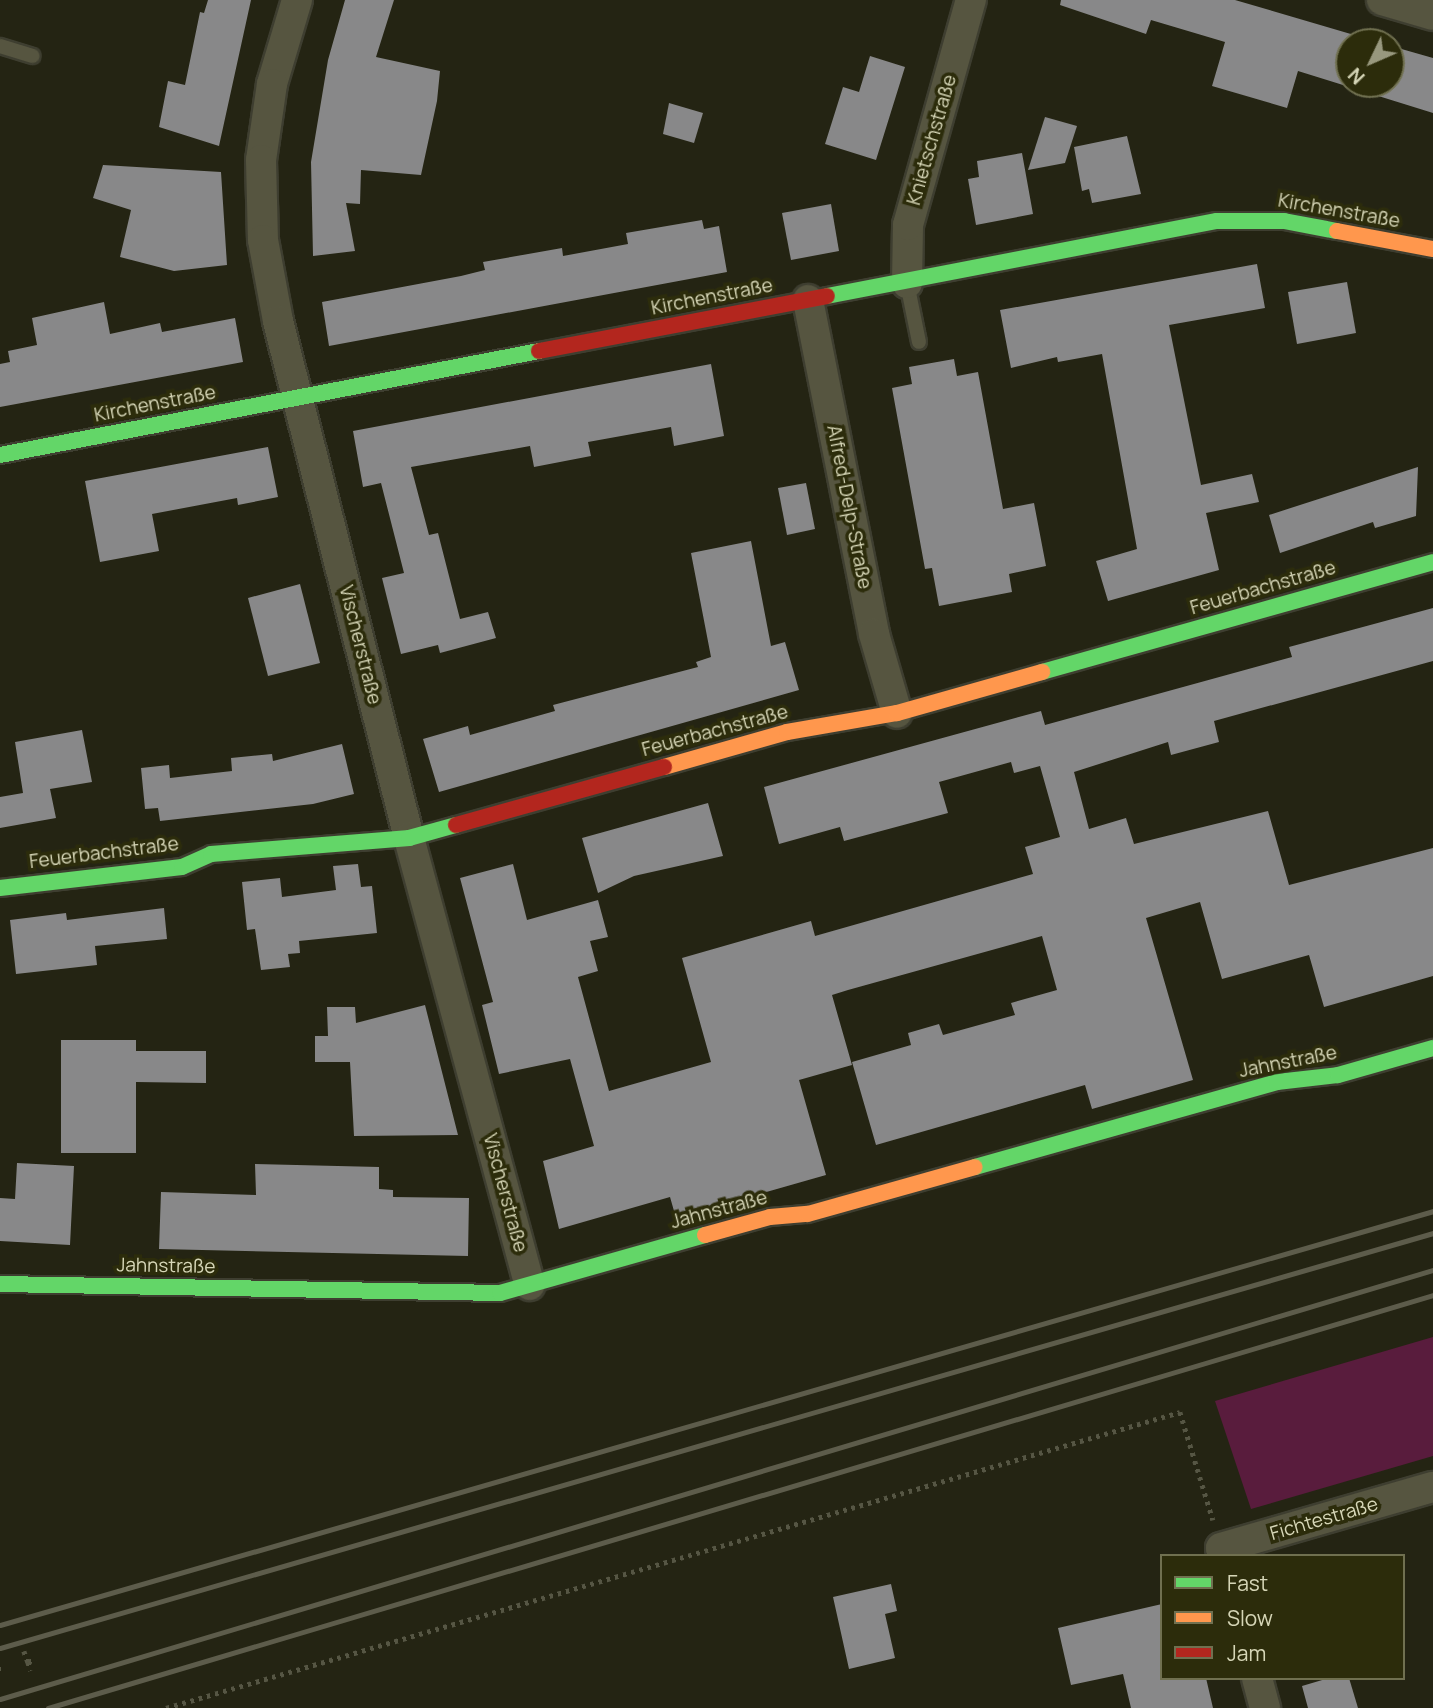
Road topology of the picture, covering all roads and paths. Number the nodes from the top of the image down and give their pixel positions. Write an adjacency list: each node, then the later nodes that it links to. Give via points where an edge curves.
1 (297, 0): 11 (street, Vischerstraße, via 272,84 261,160 263,240)
2 (971, 0): 8 (street, Knietschstraße, via 908,225)
3 (1382, 0): 4 (street)
4 (1433, 15)
5 (0, 46): 6 (lane)
6 (33, 56)
7 (1433, 249): 8 (street, Kirchenstraße, via 1284,221 1217,221)
8 (907, 283): 9 (street, Kirchenstraße); 10 (lane)
9 (808, 300): 11 (street, Kirchenstraße); 14 (street, Alfred-Delp-Straße, via 874,634)
10 (919, 342)
11 (297, 398): 12 (street, Kirchenstraße); 15 (street, Vischerstraße)
12 (0, 455)
13 (1433, 562): 14 (street, Feuerbachstraße)
14 (897, 713): 15 (street, Feuerbachstraße, via 787,732)
15 (409, 838): 16 (street, Feuerbachstraße, via 211,854 182,867); 19 (street, Vischerstraße)
16 (0, 888)
17 (1433, 1048): 19 (street, Jahnstraße, via 1338,1075 1277,1082 808,1214 770,1217)
18 (0, 1284): 19 (street, Jahnstraße, via 500,1293)
19 (530, 1285)
20 (1433, 1487): 21 (street, Fichtestraße)
21 (1222, 1552): 27 (path, via 1180,1412)
22 (24, 1650): 24 (path)
23 (35, 1658): 24 (path)
24 (28, 1662): 25 (path)
25 (31, 1671)
26 (1258, 1680): 28 (street)
27 (166, 1708)
28 (1265, 1708)

